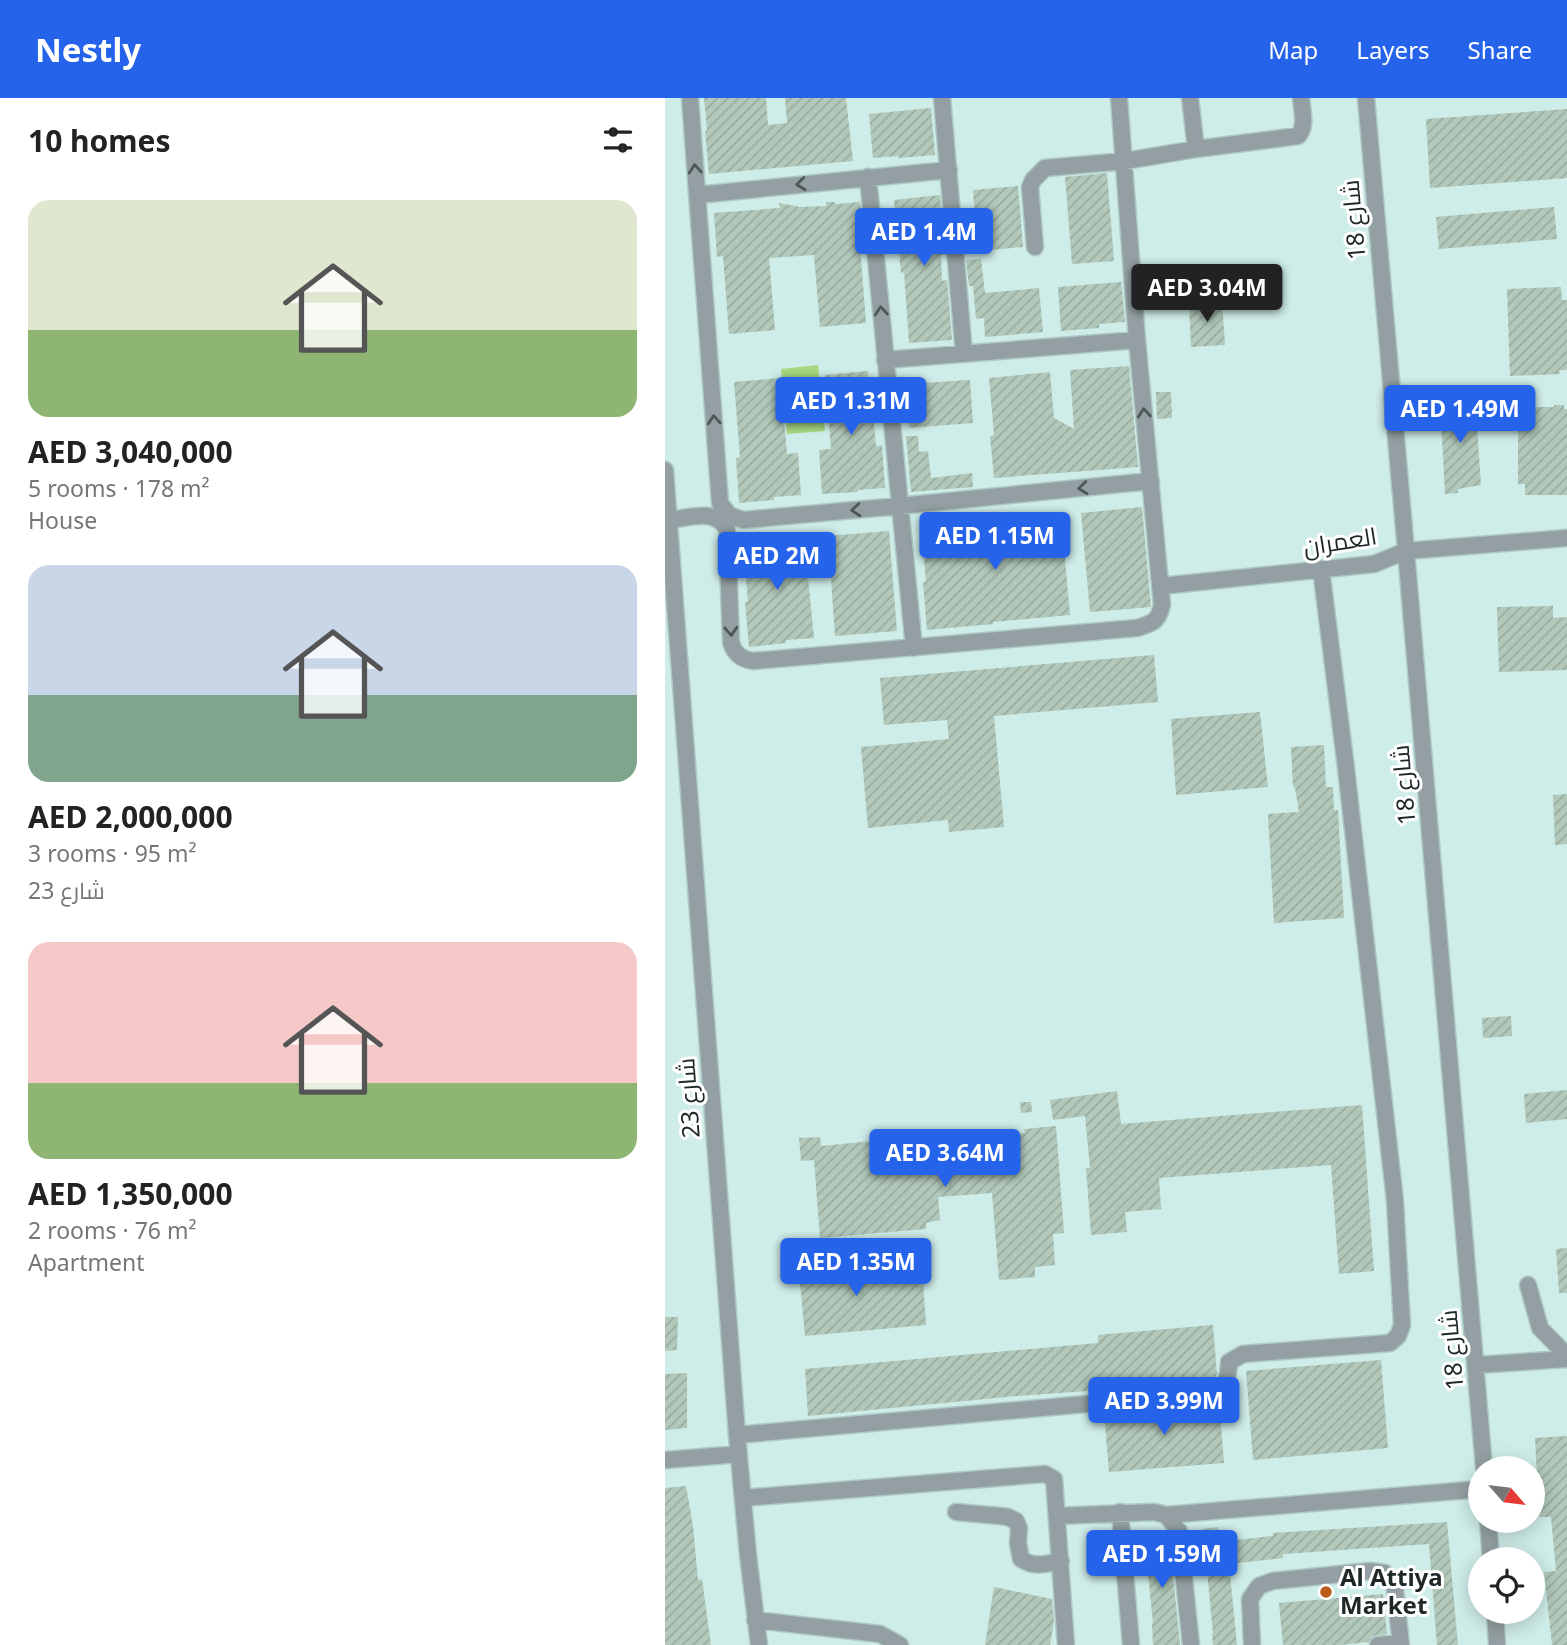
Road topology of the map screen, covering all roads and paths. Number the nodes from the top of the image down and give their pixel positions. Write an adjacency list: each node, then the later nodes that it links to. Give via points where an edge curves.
1 (690, 98): 11 (street, one-way to 1)
2 (942, 98): 9 (street)
3 (1119, 98): 8 (street)
4 (1190, 98): 7 (street)
5 (1301, 98): 7 (street, via 1303,126 1297,136)
6 (1366, 98): 21 (street, شارع 18)
7 (1196, 149): 8 (street)
8 (1125, 161): 12 (street, via 1045,167 1038,173 1030,187); 13 (street)
9 (949, 170): 10 (street); 14 (street)
10 (869, 177): 11 (street, one-way to 11); 15 (street, one-way to 10)
11 (697, 195): 18 (street, one-way to 11, via 743,520 722,507)
12 (1035, 247)
13 (1137, 340): 14 (street); 17 (street, one-way to 13)
14 (964, 354): 15 (street)
15 (885, 360): 18 (street)
16 (665, 470): 19 (street, شارع 23)
17 (1151, 481): 18 (street, one-way to 18); 23 (street)
18 (899, 506): 24 (street)
19 (669, 520): 24 (street, one-way to 24, via 711,516 726,526 731,642 741,658 753,661); 28 (street, شارع 23)
20 (1567, 538): 21 (street, العمران)
21 (1406, 551): 22 (street, العمران, via 1374,564); 27 (street, شارع 18)
22 (1321, 569): 23 (street, العمران); 28 (street, via 1395,1201 1402,1325 1398,1336 1390,1343 1243,1354 1229,1362 1228,1379 1210,1393)
23 (1161, 586): 24 (street, via 1163,605 1153,624)
24 (914, 648)
25 (1528, 1285): 26 (street, via 1540,1328)
26 (1567, 1357): 27 (street)
27 (1476, 1365): 30 (street, شارع 18)
28 (737, 1435): 29 (street, شارع 23)
29 (739, 1454): 31 (street); 33 (street, شارع 23)
30 (1483, 1456)
31 (665, 1460)
32 (1468, 1490): 37 (street)
33 (743, 1498): 36 (street, via 1045,1474 1055,1479); 38 (street, شارع 23)
34 (956, 1512): 39 (street, via 1008,1517 1019,1528 1021,1559 1036,1565)
35 (1119, 1513): 36 (street); 37 (street); 47 (street)
36 (1058, 1516): 39 (street)
37 (1166, 1516): 48 (street, via 1179,1531)
38 (748, 1555): 40 (street, شارع 23); 43 (street, شارع 23)
39 (1061, 1561): 46 (street)
40 (755, 1620): 44 (street, شارع 23); 45 (street, via 880,1634)
41 (1496, 1624): 51 (street)
42 (1400, 1644): 49 (street, via 1394,1581 1385,1573 1370,1571 1259,1586 1249,1599); 50 (street)
43 (750, 1645)
44 (759, 1645)
45 (900, 1645)
46 (1066, 1645)
47 (1131, 1645)
48 (1191, 1645)
49 (1252, 1645)
50 (1378, 1645)
51 (1497, 1645)

